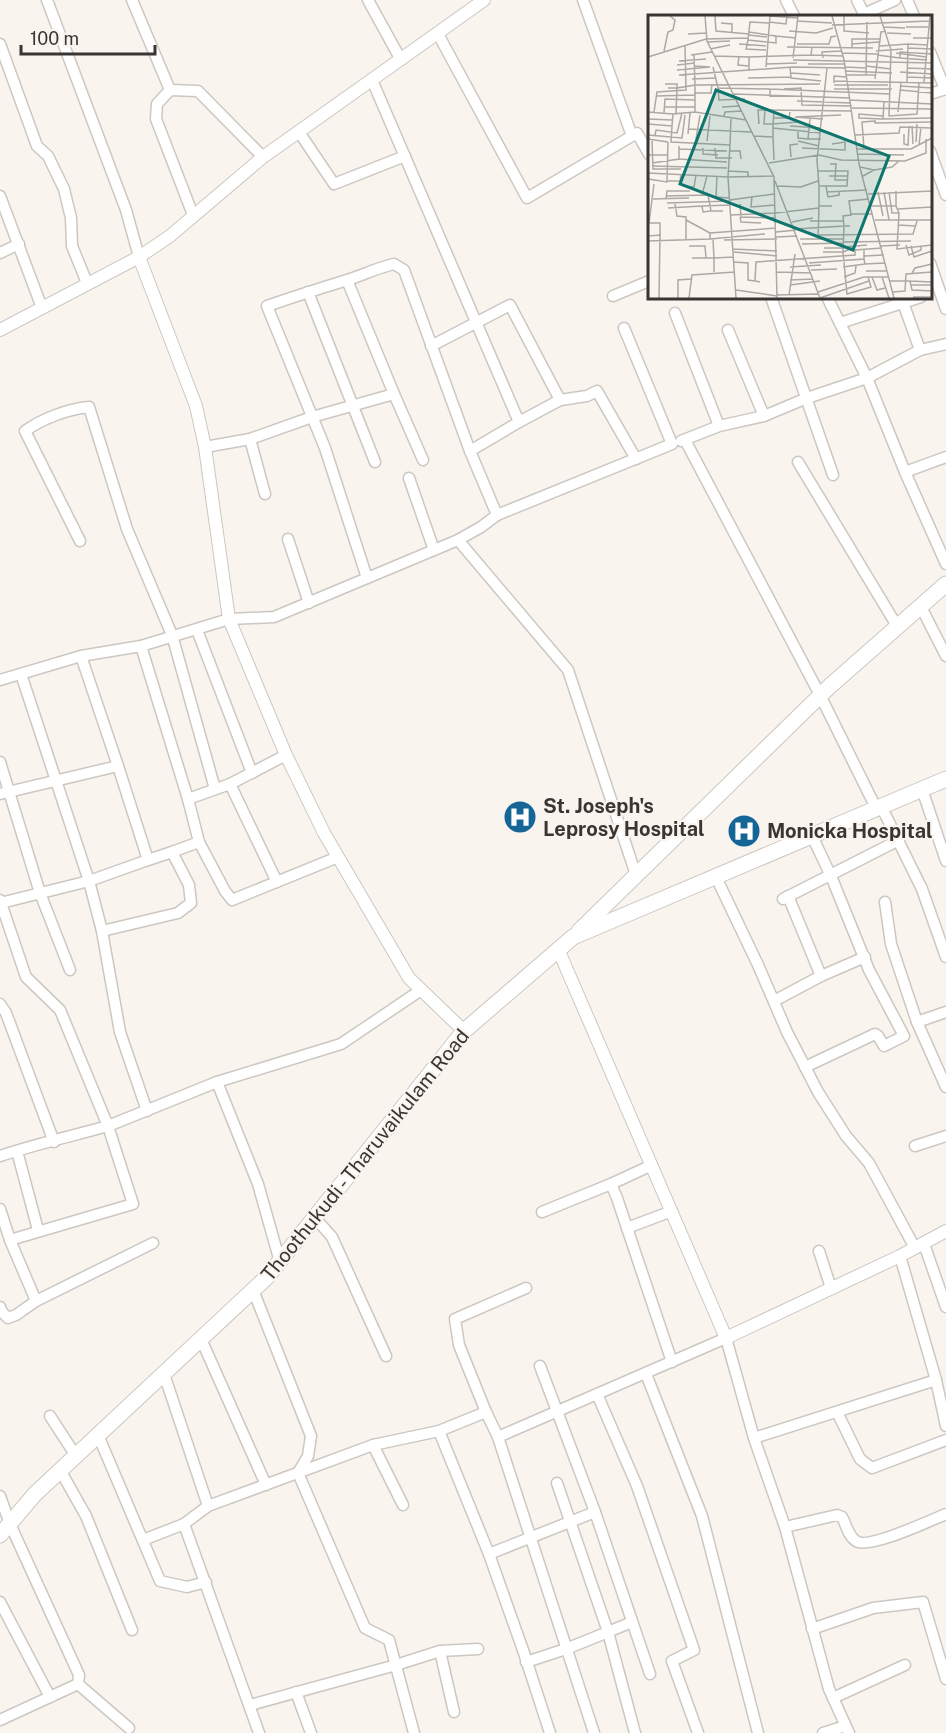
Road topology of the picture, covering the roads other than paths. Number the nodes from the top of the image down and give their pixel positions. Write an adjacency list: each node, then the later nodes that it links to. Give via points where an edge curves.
1 (47, 0): 32 (street, via 126,210)
2 (132, 0): 19 (street)
3 (368, 0): 16 (street)
4 (484, 0): 13 (street)
5 (583, 0): 22 (street)
6 (786, 0): 10 (street)
7 (857, 0): 11 (street)
8 (895, 0): 11 (street)
9 (907, 0): 12 (street)
10 (794, 15)
11 (864, 15)
12 (914, 15)
13 (438, 34): 16 (street); 22 (street, via 527,198)
14 (0, 44): 36 (street, via 37,146 48,156 64,189 72,246)
15 (931, 54): 18 (street)
16 (401, 60): 17 (street)
17 (372, 80): 21 (street); 25 (street)
18 (946, 89): 20 (street)
19 (170, 90): 26 (street, via 198,92); 29 (street, via 157,104 156,119)
20 (931, 94)
21 (299, 132): 25 (street, via 334,183); 26 (street)
22 (632, 136): 23 (street, via 638,133)
23 (648, 152)
24 (931, 154): 27 (street)
25 (405, 156): 46 (street)
26 (263, 157): 29 (street)
27 (946, 195)
28 (0, 196): 30 (street)
29 (194, 215): 32 (street)
30 (19, 244): 31 (street); 43 (street)
31 (0, 253)
32 (139, 257): 36 (street); 66 (street, via 196,406)
33 (931, 267): 38 (street)
34 (347, 280): 37 (street); 52 (street, via 394,264 404,270); 55 (street)
35 (648, 281): 39 (street)
36 (87, 283): 43 (street)
37 (308, 291): 58 (street); 60 (street, via 267,306)
38 (938, 292): 44 (street)
39 (613, 296)
40 (771, 298): 56 (street)
41 (828, 298): 47 (street)
42 (902, 300): 47 (street); 53 (street)
43 (42, 308): 49 (street)
44 (946, 309)
45 (675, 313): 62 (street)
46 (475, 322): 52 (street); 57 (street, via 510,305); 61 (street)
47 (840, 323): 54 (street)
48 (624, 328): 65 (street)
49 (0, 330)
50 (728, 330): 59 (street)
51 (946, 344): 53 (street)
52 (430, 346): 67 (street)
53 (920, 350): 54 (street)
54 (867, 378): 56 (street); 73 (street)
55 (394, 394): 58 (street); 70 (street)
56 (807, 398): 59 (street); 74 (street)
57 (560, 400): 61 (street); 69 (street, via 597,391)
58 (352, 405): 60 (street); 71 (street)
59 (764, 416): 62 (street)
60 (312, 417): 63 (street); 83 (street)
61 (519, 422): 67 (street)
62 (719, 426): 64 (street)
63 (250, 439): 66 (street); 76 (street)
64 (685, 440): 65 (street); 96 (street)
65 (672, 444): 69 (street)
66 (205, 447): 87 (street)
67 (470, 451): 77 (street)
68 (946, 457): 73 (street)
69 (636, 459): 77 (street)
70 (423, 460)
71 (375, 462)
72 (798, 462): 88 (street)
73 (905, 472): 82 (street)
74 (833, 475)
75 (409, 478): 81 (street)
76 (265, 494)
77 (497, 515): 79 (street)
78 (288, 539): 85 (street)
79 (458, 540): 81 (street); 116 (street, via 568,670)
80 (80, 541): 90 (street, via 25,431 35,423 89,407 127,529)
81 (434, 550): 83 (street)
82 (946, 564)
83 (367, 578): 85 (street)
84 (946, 584): 86 (main road)
85 (309, 603): 87 (street, via 274,617)
86 (921, 608): 88 (main road); 93 (street)
87 (229, 619): 89 (street); 97 (street)
88 (897, 626): 96 (main road)
89 (197, 630): 90 (street); 100 (street)
90 (172, 635): 91 (street); 104 (street)
91 (141, 646): 92 (street); 107 (street)
92 (81, 656): 94 (street); 99 (street)
93 (946, 656)
94 (21, 674): 95 (street); 102 (street)
95 (0, 680)
96 (820, 695): 108 (street); 116 (main road)
97 (286, 755): 100 (street); 113 (street)
98 (0, 762): 106 (street)
99 (118, 766): 102 (street); 114 (street)
100 (252, 773): 103 (street)
101 (946, 779): 105 (main road, Thoothukudi - Tharuvaikulam Road)
102 (58, 781): 106 (street); 119 (street)
103 (230, 784): 104 (street); 120 (street)
104 (215, 789): 107 (street)
105 (922, 789): 108 (main road, Thoothukudi - Tharuvaikulam Road); 115 (street)
106 (5, 792): 121 (street)
107 (188, 799): 111 (street)
108 (879, 807): 109 (main road, Thoothukudi - Tharuvaikulam Road); 110 (street)
109 (812, 836): 117 (street); 118 (main road, Thoothukudi - Tharuvaikulam Road)
110 (899, 840): 117 (street); 128 (street, via 922,889)
111 (199, 842): 112 (street); 120 (street, via 232,900)
112 (172, 852): 114 (street); 124 (street, via 189,885 191,903 178,913)
113 (338, 857): 120 (street); 131 (street, via 409,978)
114 (148, 860): 119 (street)
115 (946, 861)
116 (636, 875): 125 (main road)
117 (831, 876): 127 (street); 130 (street, via 785,898)
118 (716, 877): 125 (main road, Thoothukudi - Tharuvaikulam Road); 132 (street)
119 (88, 881): 121 (street); 124 (street)
120 (277, 882)
121 (40, 893): 122 (street); 129 (street)
122 (0, 902): 141 (street, via 26,977 60,1010)
123 (885, 902): 135 (street, via 891,944)
124 (102, 931): 140 (street, via 120,1032)
125 (573, 937): 126 (main road, Thoothukudi - Tharuvaikulam Road)
126 (558, 949): 136 (main road, Thoothukudi - Tharuvaikulam Road); 147 (street)
127 (865, 957): 130 (street); 137 (street, via 904,1036 884,1046 874,1034)
128 (946, 957)
129 (70, 970)
130 (821, 976): 132 (street)
131 (421, 990): 136 (street); 138 (street, via 341,1044)
132 (774, 1001): 137 (street)
133 (0, 1004): 143 (street)
134 (946, 1012): 135 (street)
135 (917, 1022): 139 (street)
136 (464, 1031): 152 (main road, Thoothukudi - Tharuvaikulam Road)
137 (805, 1067): 158 (street)
138 (217, 1082): 140 (street); 161 (street, via 258,1184)
139 (946, 1087)
140 (147, 1111): 141 (street)
141 (108, 1126): 143 (street); 154 (street, via 133,1204)
142 (946, 1136): 144 (street)
143 (54, 1142): 145 (street)
144 (915, 1146)
145 (17, 1150): 146 (street); 154 (street)
146 (0, 1156)
147 (652, 1165): 148 (street); 150 (street)
148 (611, 1184): 151 (street); 153 (street)
149 (0, 1209): 156 (street)
150 (672, 1211): 153 (street); 168 (street)
151 (542, 1212)
152 (315, 1218): 161 (main road, Thoothukudi - Tharuvaikulam Road); 170 (street, via 332,1237)
153 (627, 1228): 171 (street)
154 (38, 1230): 156 (street)
155 (946, 1231): 158 (street)
156 (10, 1240): 165 (street)
157 (153, 1242): 165 (street)
158 (919, 1246): 160 (street); 166 (street)
159 (819, 1251): 163 (street)
160 (900, 1256): 163 (street); 175 (street)
161 (280, 1262): 164 (main road, Thoothukudi - Tharuvaikulam Road)
162 (526, 1288): 179 (street, via 455,1319 459,1345)
163 (831, 1288): 168 (street)
164 (253, 1290): 169 (main road, Thoothukudi - Tharuvaikulam Road); 190 (street, via 311,1436 308,1456)
165 (36, 1301): 167 (street, via 16,1316 8,1318)
166 (946, 1307)
167 (1, 1311)
168 (726, 1338): 171 (street); 185 (street)
169 (201, 1339): 173 (main road, Thoothukudi - Tharuvaikulam Road); 192 (street)
170 (386, 1356)
171 (672, 1362): 174 (street)
172 (540, 1366): 177 (street)
173 (164, 1374): 183 (main road, Thoothukudi - Tharuvaikulam Road); 195 (street)
174 (646, 1374): 176 (street); 236 (street, via 702,1516)
175 (936, 1380): 178 (street); 181 (street)
176 (597, 1394): 177 (street); 235 (street, via 637,1486 694,1650 672,1661)
177 (558, 1411): 184 (street); 196 (street)
178 (837, 1412): 185 (street); 186 (street, via 860,1459 872,1468)
179 (486, 1413): 182 (street); 184 (street)
180 (50, 1416): 188 (street)
181 (946, 1426)
182 (439, 1431): 187 (street); 204 (street)
183 (98, 1435): 188 (main road, Thoothukudi - Tharuvaikulam Road); 203 (street)
184 (498, 1437): 202 (street)
185 (754, 1438): 200 (street)
186 (946, 1440)
187 (373, 1445): 190 (street); 194 (street)
188 (76, 1456): 189 (main road, Thoothukudi - Tharuvaikulam Road)
189 (60, 1470): 201 (main road, Thoothukudi - Tharuvaikulam Road); 209 (street, via 86,1516)
190 (298, 1473): 192 (street); 216 (street, via 365,1628 388,1640)
191 (557, 1483): 198 (street)
192 (266, 1485): 195 (street)
193 (0, 1496): 201 (street)
194 (403, 1505)
195 (208, 1506): 199 (street)
196 (596, 1512): 198 (street); 207 (street)
197 (946, 1514): 200 (street, via 861,1544 837,1515)
198 (571, 1523): 202 (street); 210 (street)
199 (184, 1524): 203 (street); 205 (street)
200 (785, 1527): 208 (street)
201 (5, 1529): 220 (street, via 76,1668)
202 (531, 1538): 204 (street); 213 (street)
203 (143, 1540): 205 (street, via 160,1581 187,1587)
204 (489, 1554): 215 (street)
205 (206, 1582): 224 (street)
206 (0, 1602): 222 (street)
207 (632, 1622): 210 (street); 218 (street)
208 (812, 1629): 211 (street, via 873,1608 923,1602); 223 (street)
209 (132, 1630)
210 (608, 1632): 213 (street); 234 (street)
211 (941, 1640): 219 (street, via 936,1648)
212 (478, 1649): 214 (street)
213 (567, 1649): 215 (street); 233 (street)
214 (440, 1651): 216 (street); 225 (street)
215 (526, 1662): 232 (street)
216 (396, 1665): 221 (street); 231 (street)
217 (905, 1665): 223 (street)
218 (650, 1674)
219 (946, 1679)
220 (78, 1684): 222 (street); 227 (street)
221 (296, 1692): 224 (street); 230 (street)
222 (50, 1697): 226 (street)
223 (833, 1698): 228 (street)
224 (250, 1705): 229 (street)
225 (454, 1712)
226 (0, 1720)
227 (129, 1728)
228 (847, 1729): 237 (street)
229 (259, 1733)
230 (311, 1733)
231 (414, 1733)
232 (550, 1733)
233 (594, 1733)
234 (635, 1733)
235 (698, 1733)
236 (758, 1733)
237 (823, 1733)

